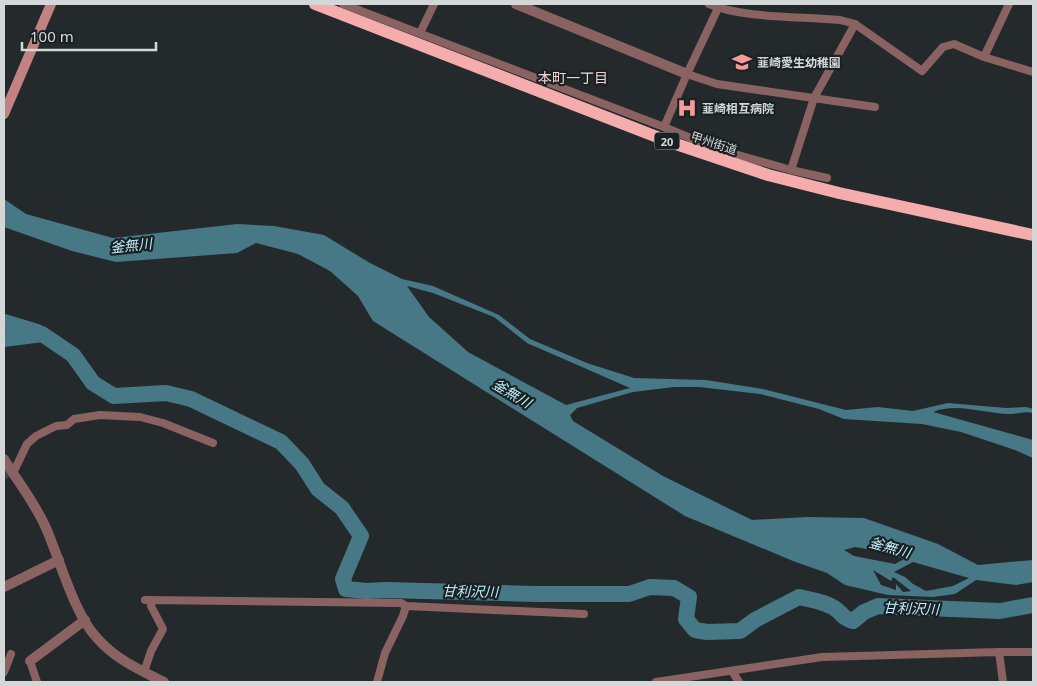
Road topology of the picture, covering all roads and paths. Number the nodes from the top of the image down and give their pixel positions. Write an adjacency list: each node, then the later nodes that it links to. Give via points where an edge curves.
1 (51, 4): 17 (main road)
2 (315, 4): 21 (highway, 甲州街道 / 20, via 670,142 768,175)
3 (343, 4): 9 (street)
4 (434, 4): 11 (street)
5 (516, 4): 14 (street)
6 (709, 4): 8 (street)
7 (1009, 4): 12 (street)
8 (719, 6): 10 (street, via 745,13); 14 (street)
9 (364, 8): 11 (street)
10 (855, 24): 12 (street, via 922,71 943,46 954,44); 15 (street)
11 (420, 33): 18 (street)
12 (984, 57): 13 (street)
13 (1033, 72)
14 (686, 74): 15 (street, via 718,84); 18 (street)
15 (814, 98): 16 (street); 19 (street)
16 (875, 107)
17 (4, 114)
18 (664, 126): 19 (street, via 716,148)
19 (791, 170): 20 (street)
20 (827, 178)
21 (1033, 235)
22 (213, 443): 24 (street, via 140,417 91,416 74,419 67,425 56,426 36,436 27,444)
23 (4, 460): 25 (street, via 31,501)
24 (15, 469)
25 (59, 560): 26 (street); 29 (street)
26 (4, 587)
27 (406, 606): 28 (street); 36 (street, via 401,603 148,600 163,629 151,651); 40 (street, via 384,653)
28 (584, 614)
29 (85, 620): 33 (street); 36 (street, via 109,650)
30 (999, 652): 31 (street); 34 (street, via 822,657); 43 (street)
31 (1033, 652)
32 (11, 654): 35 (street)
33 (30, 661): 37 (street)
34 (732, 671): 41 (street); 42 (street)
35 (4, 672)
36 (147, 677): 39 (street)
37 (36, 681): 38 (street)
38 (26, 682)
39 (164, 682)
40 (377, 682)
41 (656, 682)
42 (739, 682)
43 (1003, 682)

